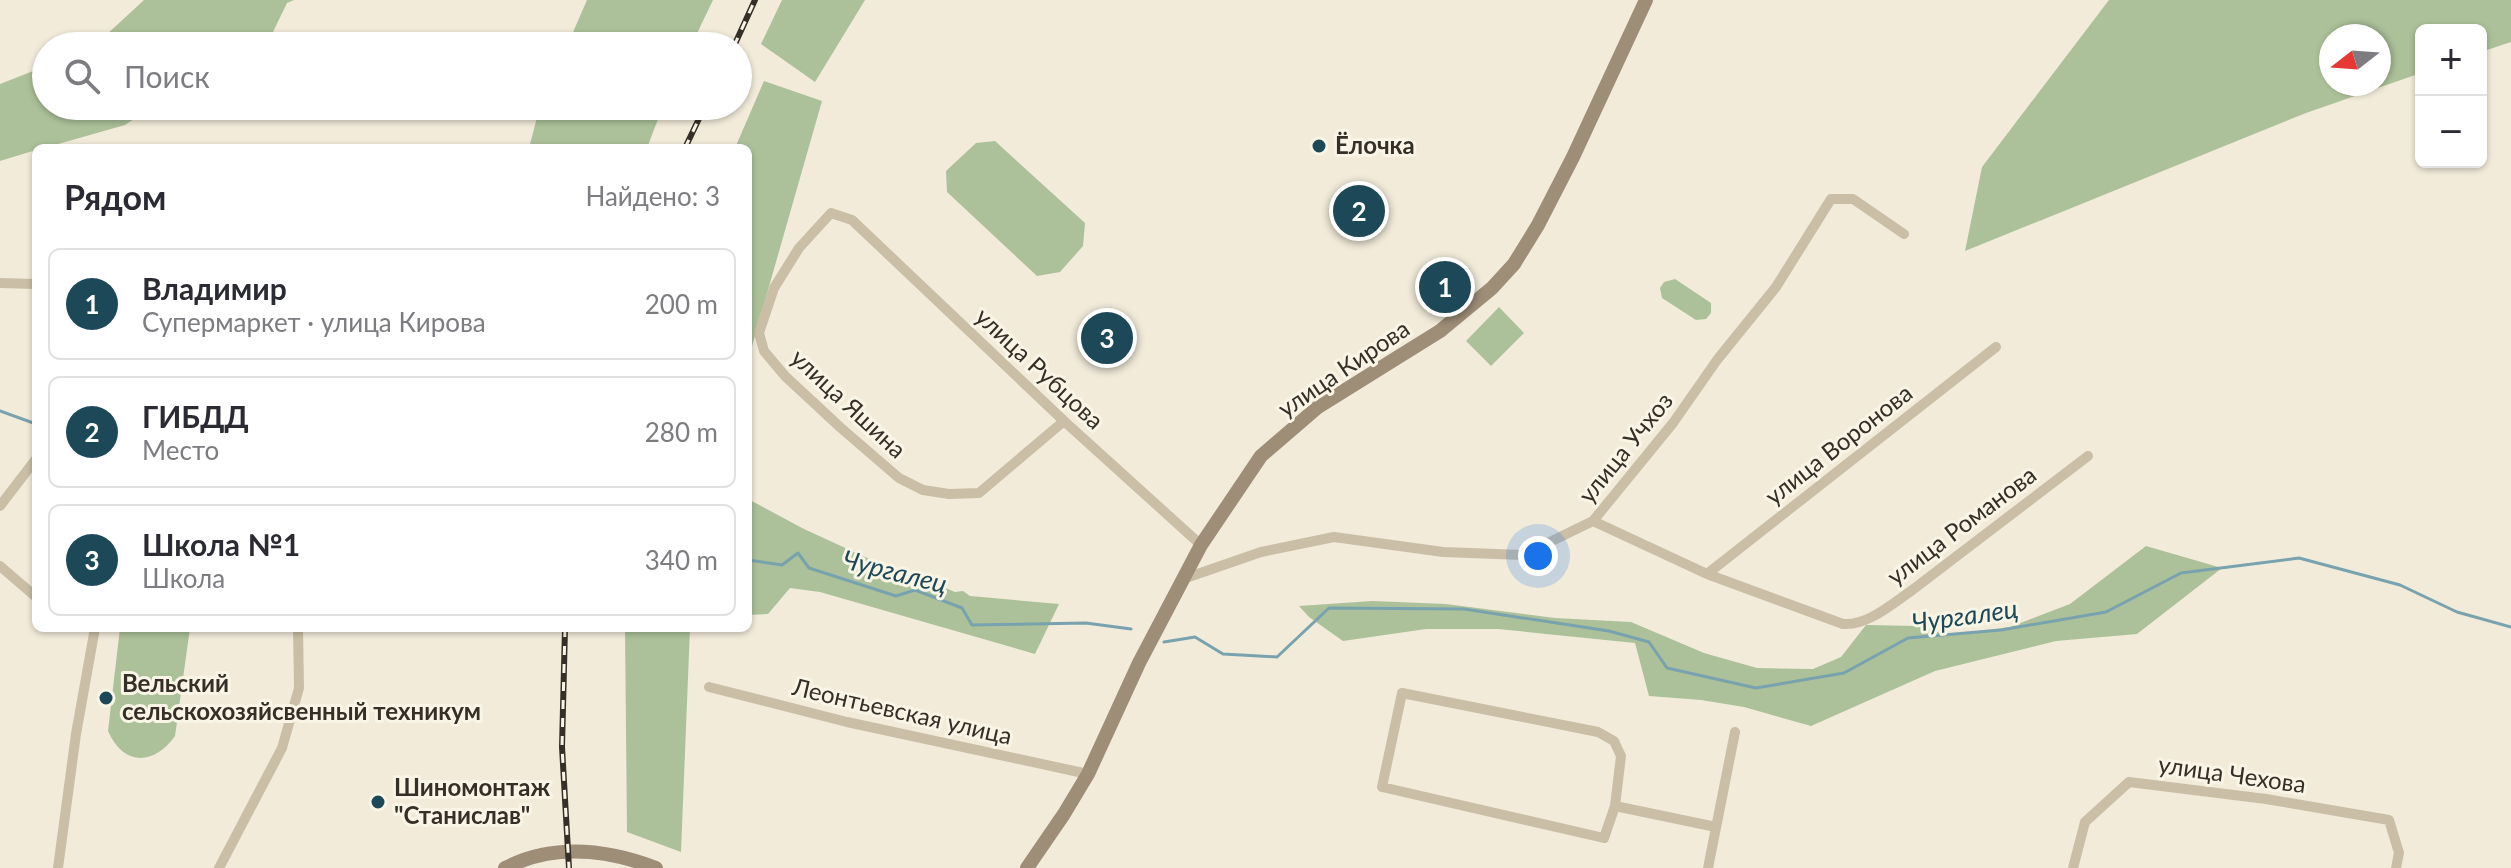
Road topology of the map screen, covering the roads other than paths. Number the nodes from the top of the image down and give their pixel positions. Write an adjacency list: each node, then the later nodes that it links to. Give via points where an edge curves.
1 (1646, 0): 12 (main road, улица Кирова, via 1573,157 1514,264 1440,331 1318,407 1282,437 1261,456)
2 (852, 220): 7 (street, улица Рубцова); 7 (street, улица Яшина, via 831,213 799,248 774,288 759,333 764,351 785,376 899,478 923,490 979,493)
3 (1904, 234): 11 (street, улица Учхоз, via 1853,199 1831,199 1776,287)
4 (0, 283): 5 (street)
5 (32, 284)
6 (1996, 347): 14 (street, улица Воронова)
7 (1064, 421): 12 (street, улица Рубцова)
8 (2088, 456): 14 (street, улица Романова, via 1911,591 1856,623 1843,624)
9 (32, 464): 10 (street)
10 (0, 506)
11 (1593, 521): 14 (street); 15 (street, улица Учхоз, via 1523,555 1443,552 1334,537 1261,552)
12 (1201, 545): 15 (main road, улица Кирова)
13 (0, 566): 16 (street)
14 (1707, 574)
15 (1183, 579): 21 (main road, улица Кирова)
16 (32, 594)
17 (96, 632): 24 (street)
18 (298, 632): 25 (street, via 299,688 282,748)
19 (709, 687): 21 (street, Леонтьевская улица)
20 (1735, 732): 23 (street)
21 (1088, 774): 28 (main road, улица Кирова)
22 (1615, 806): 22 (street, via 1621,756 1614,741 1598,732 1402,693 1382,787 1604,838); 23 (street)
23 (1716, 827): 29 (street)
24 (58, 868)
25 (219, 868)
26 (505, 868): 27 (main road, via 535,856 586,851)
27 (656, 868)
28 (1027, 868)
29 (1708, 868)
30 (2073, 868): 31 (street, улица Чехова, via 2085,822 2129,782 2389,820 2399,853)
31 (2396, 868)

